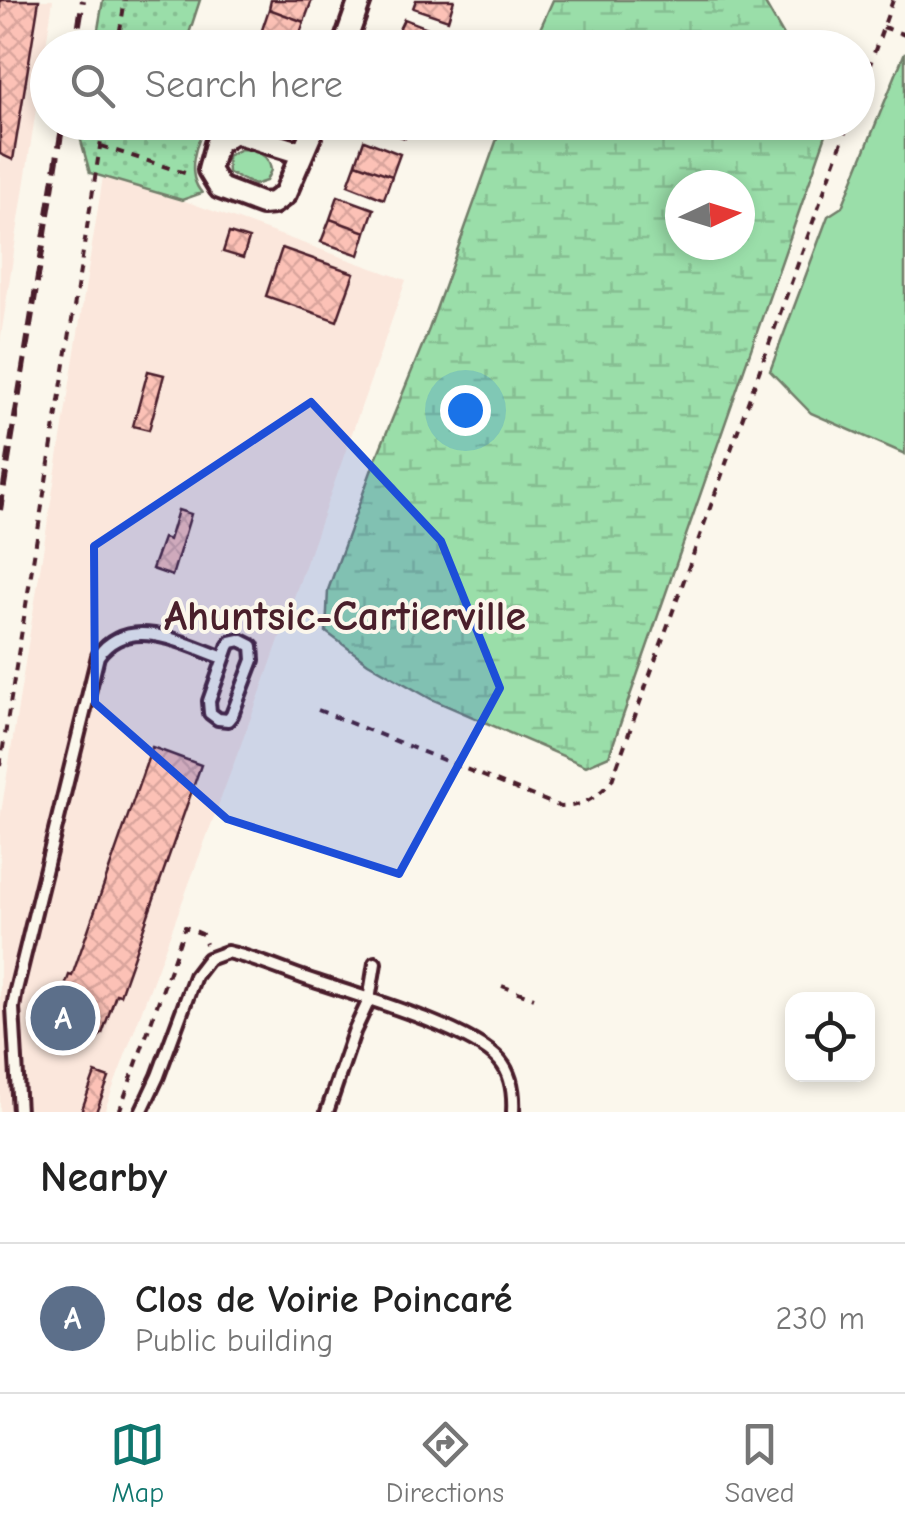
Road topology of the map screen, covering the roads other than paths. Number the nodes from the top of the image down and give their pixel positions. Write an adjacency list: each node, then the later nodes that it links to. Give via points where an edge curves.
1 (360, 0): 2 (street)
2 (349, 30)
3 (222, 140): 6 (street, via 209,170 220,188 268,204 285,194)
4 (260, 140): 6 (street)
5 (307, 140): 6 (street)
6 (301, 153)
7 (224, 658): 7 (lane, via 235,641 252,646 232,715 222,720 208,707); 10 (lane, via 132,633 112,640 98,656 16,990)
8 (374, 963): 9 (lane)
9 (368, 1000): 11 (lane, via 235,954 212,956 195,976); 12 (lane); 13 (lane, via 490,1051 511,1080)
10 (19, 1112)
11 (141, 1112)
12 (327, 1112)
13 (513, 1112)

